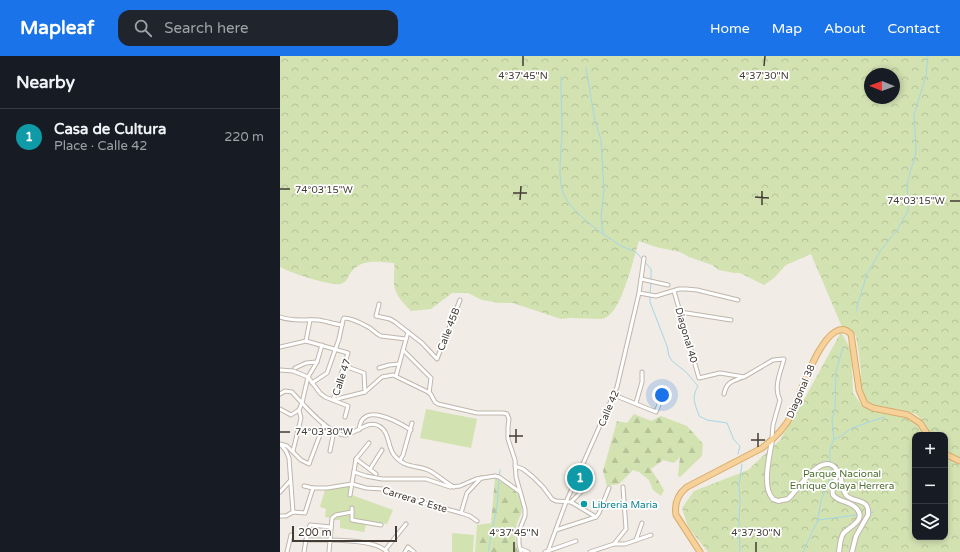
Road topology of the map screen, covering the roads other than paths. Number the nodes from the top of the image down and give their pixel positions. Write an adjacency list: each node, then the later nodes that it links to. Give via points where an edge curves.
1 (644, 258): 2 (street, Calle 42)
2 (641, 279): 3 (street); 5 (street, Calle 42)
3 (668, 285)
4 (674, 291): 5 (street, via 656,296); 7 (street, via 697,290); 9 (street, Diagonal 40)
5 (639, 293): 36 (street, Calle 42)
6 (460, 300): 14 (street, Calle 45B, via 437,359)
7 (738, 300)
8 (379, 304): 14 (street, via 376,316 390,319)
9 (680, 312): 12 (street); 30 (street, Diagonal 40, via 699,378 720,374)
10 (280, 317): 11 (street)
11 (310, 320): 13 (street); 16 (street)
12 (731, 320)
13 (342, 325): 15 (street, via 343,320 347,318 381,336); 19 (street)
14 (408, 332): 15 (street)
15 (406, 339): 20 (street)
16 (306, 341): 17 (street); 18 (street)
17 (322, 345): 19 (street); 21 (street)
18 (280, 347)
19 (335, 349): 22 (street, Calle 47, via 348,353); 31 (street, via 327,373)
20 (403, 350): 23 (street); 33 (street, via 431,378)
21 (317, 362): 24 (street); 29 (street)
22 (346, 362): 32 (street, via 350,368 364,373); 38 (street, Calle 47)
23 (399, 364): 25 (street); 28 (street)
24 (295, 368)
25 (379, 368)
26 (280, 370): 29 (street, via 293,371)
27 (642, 372): 40 (street)
28 (396, 376): 32 (street, via 385,376); 33 (street)
29 (308, 377): 31 (street); 39 (street)
30 (744, 377): 35 (street, via 731,382 725,388); 50 (street, via 773,360 784,359 779,372 780,400)
31 (312, 383): 38 (street, via 320,393)
32 (365, 392): 38 (street)
33 (429, 393): 60 (street, via 438,404 477,412 507,414 508,439)
34 (280, 394): 39 (street, via 285,391 292,392)
35 (724, 394)
36 (614, 395): 40 (street); 70 (street, Calle 42)
37 (662, 397): 40 (street, via 656,412)
38 (333, 400): 43 (street, via 348,406)
39 (302, 403): 42 (street); 45 (street)
40 (636, 403)
41 (280, 408): 42 (street, via 291,415)
42 (299, 410): 54 (street, via 301,418)
43 (346, 417)
44 (412, 423): 47 (street)
45 (324, 424): 48 (street); 54 (street, via 309,464)
46 (359, 430): 47 (street, via 364,417 374,414); 48 (street, via 346,435); 58 (street, via 370,424 379,426 385,432 394,455)
47 (411, 430): 58 (street)
48 (334, 431): 55 (street)
49 (926, 432): 50 (main road, Diagonal 38, via 920,423 908,415 873,408 866,404 858,385 851,334 842,330 829,337 817,353 792,413)
50 (772, 440): 61 (street, via 767,491 773,499 788,499 812,471 820,466); 108 (main road, Diagonal 38, via 762,448 681,491 676,502 676,515)
51 (369, 443): 57 (street)
52 (280, 444): 54 (street); 67 (street, via 289,458)
53 (382, 450): 62 (street)
54 (293, 451)
55 (330, 451)
56 (948, 455): 59 (main road)
57 (356, 459): 62 (street); 63 (street)
58 (400, 460): 71 (street, via 406,466 420,467 432,472)
59 (960, 461)
60 (515, 466): 76 (street); 79 (street, via 533,476 552,499)
61 (835, 468): 109 (street, via 837,477 832,488 833,495 853,506 859,514 856,524 842,536); 110 (street, via 840,474 846,495 864,503 868,513 856,536)
62 (370, 469): 64 (street)
63 (354, 472): 68 (street); 71 (street, via 382,479 426,479)
64 (376, 474)
65 (592, 474): 77 (street)
66 (481, 478): 71 (street); 76 (street, via 499,477); 82 (street, via 467,493)
67 (290, 481): 75 (street); 81 (street)
68 (352, 484): 73 (street, Carrera 2 Este); 78 (street); 82 (street, Carrera 2 Este, via 382,489)
69 (304, 486): 73 (street, Carrera 2 Este)
70 (574, 486): 77 (street); 79 (street, Calle 42)
71 (454, 487)
72 (623, 487): 97 (street, via 626,530)
73 (313, 488): 81 (street, via 305,513)
74 (609, 488): 84 (street)
75 (280, 492)
76 (520, 492): 98 (street, via 525,506 519,531)
77 (580, 493): 80 (street)
78 (350, 495)
79 (566, 502): 80 (street); 90 (street, Calle 42)
80 (571, 502): 84 (street)
81 (292, 512): 83 (street)
82 (461, 513): 85 (street, Carrera 2 Este)
83 (280, 516)
84 (596, 517): 90 (street)
85 (477, 521)
86 (642, 523): 95 (street)
87 (406, 524): 99 (street)
88 (381, 525): 89 (street, via 352,520 352,510 333,516)
89 (331, 527): 93 (street); 94 (street, via 310,524)
90 (556, 530): 100 (street, Calle 42)
91 (291, 535): 101 (street)
92 (651, 535): 95 (street)
93 (329, 539): 94 (street); 99 (street, via 378,545); 103 (street)
94 (306, 540): 102 (street)
95 (636, 540): 97 (street)
96 (576, 541): 100 (street)
97 (614, 544): 107 (street)
98 (521, 550): 106 (street)
99 (386, 551)
100 (546, 551)
101 (287, 552)
102 (304, 552)
103 (329, 552)
104 (405, 552): 105 (street, via 408,547)
105 (414, 552)
106 (528, 552)
107 (590, 552)
108 (700, 552)
109 (839, 552)
110 (852, 552)

